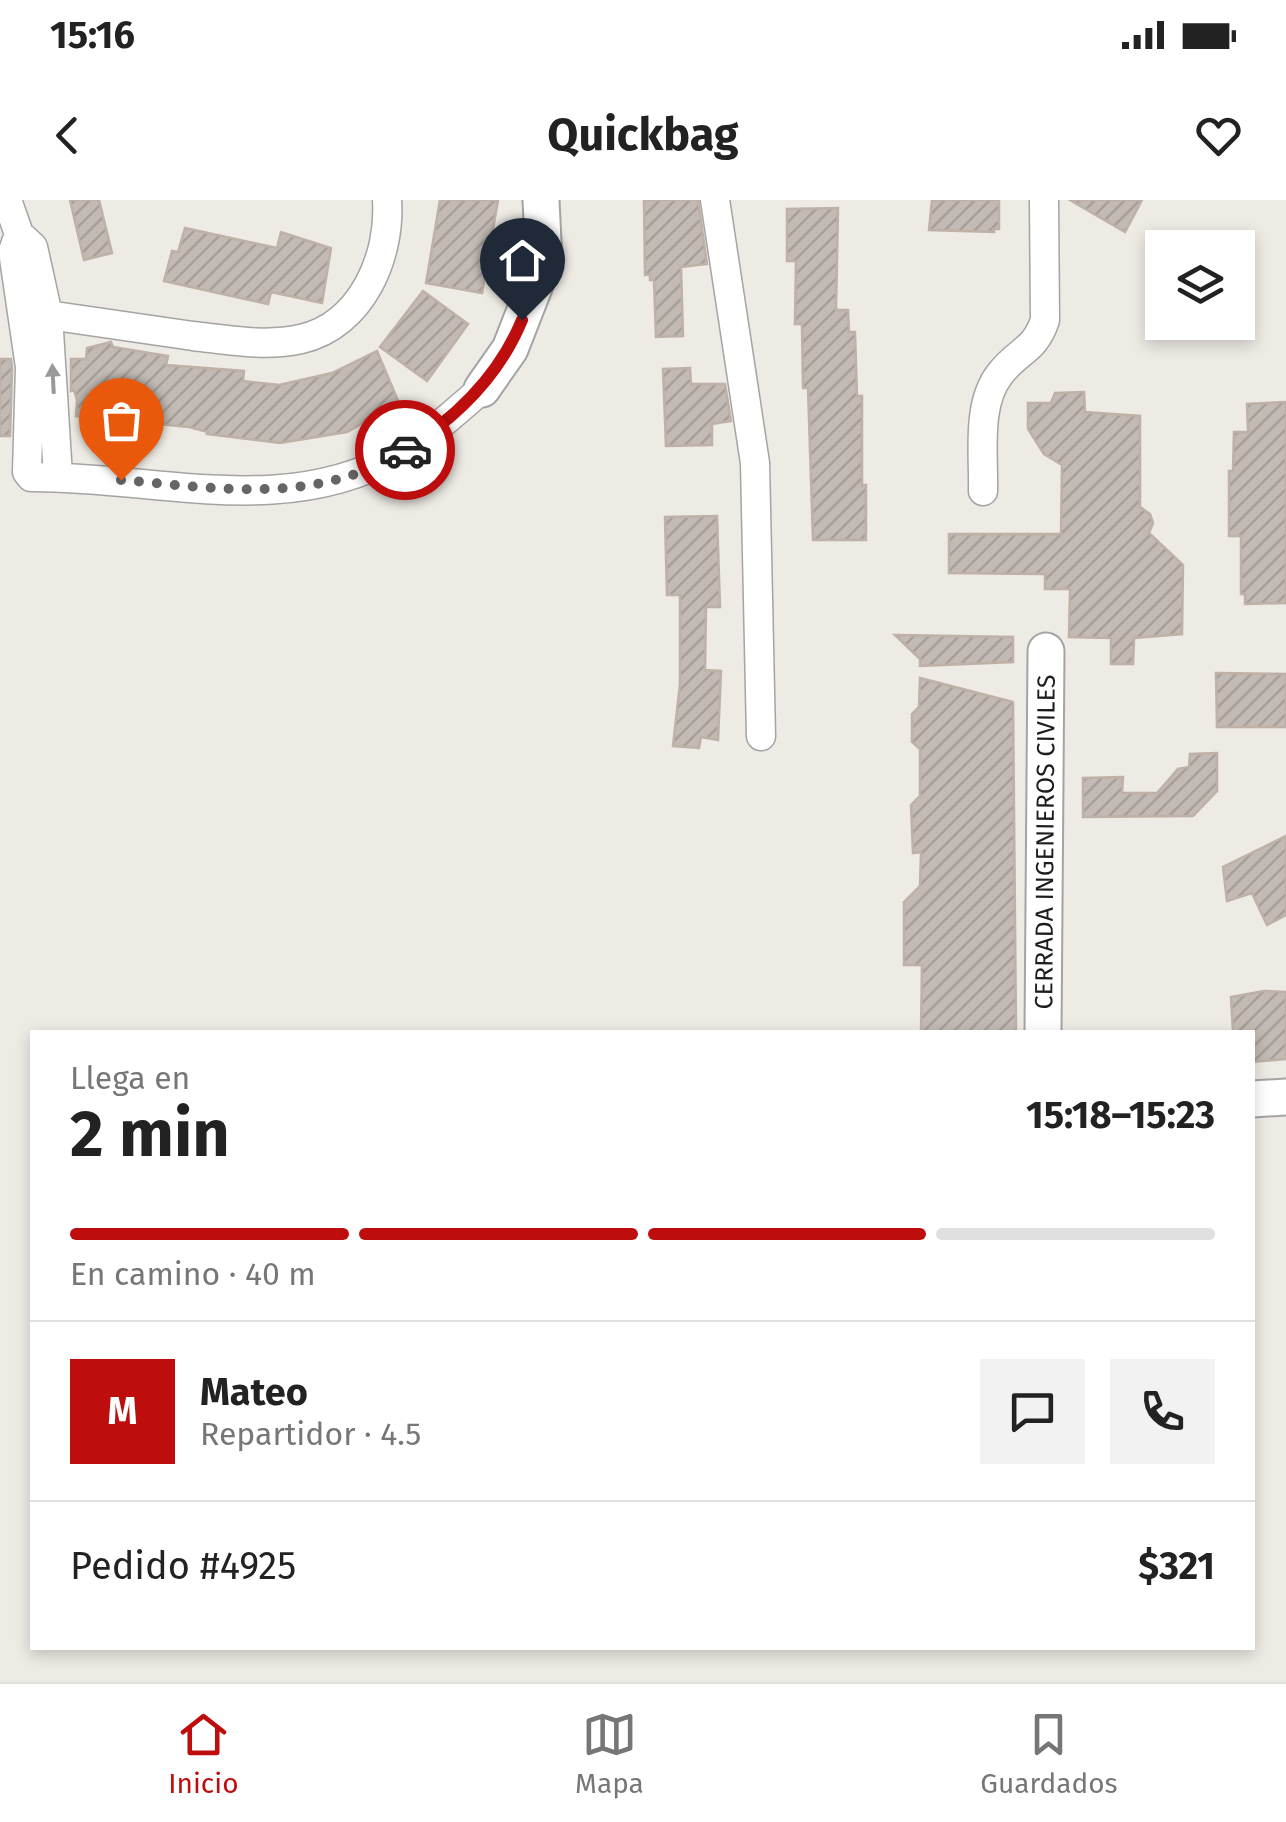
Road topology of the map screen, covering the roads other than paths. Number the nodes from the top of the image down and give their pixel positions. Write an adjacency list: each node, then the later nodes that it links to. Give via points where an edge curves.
1 (7, 200): 6 (street, via 19,234 33,247)
2 (387, 200): 6 (street, via 389,227 372,284 342,319 304,338 264,344)
3 (542, 200): 7 (street, via 544,262 510,348)
4 (715, 200): 11 (street, via 755,463)
5 (1044, 200): 9 (street, via 1046,320 1029,350 991,387)
6 (35, 315): 8 (street, one-way to 6); 8 (street, via 28,475)
7 (482, 388): 8 (street, via 395,456 311,487 258,491)
8 (58, 476)
9 (983, 491)
10 (1046, 651): 12 (street, CERRADA INGENIEROS CIVILES)
11 (761, 736)
12 (1042, 1030)
13 (1286, 1097): 14 (street)
14 (1255, 1100)

